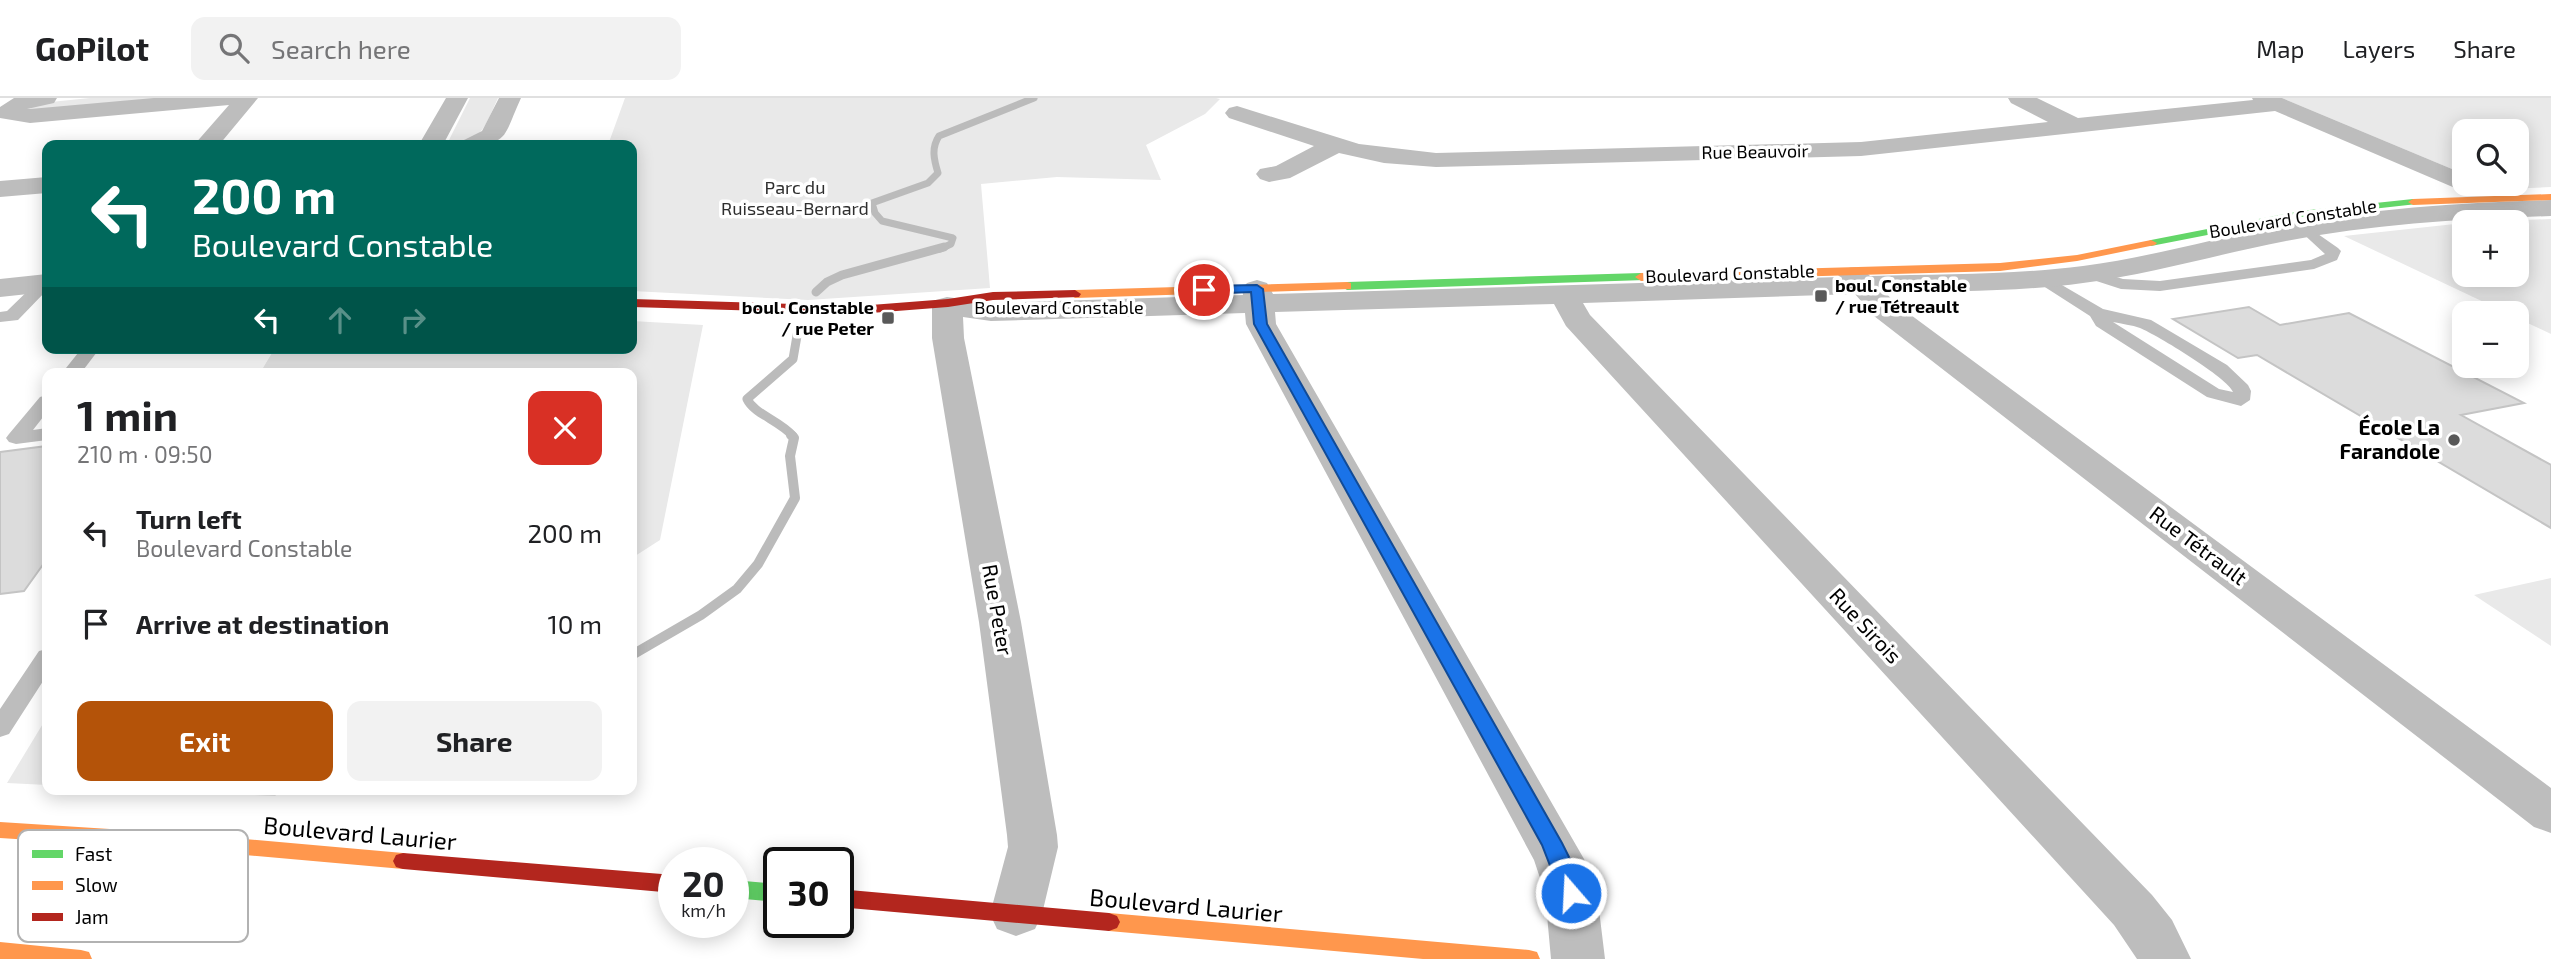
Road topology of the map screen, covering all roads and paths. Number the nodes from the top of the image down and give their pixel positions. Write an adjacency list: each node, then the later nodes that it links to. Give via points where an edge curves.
1 (46, 98): 2 (street, via 18,104 7,113 30,116)
2 (230, 98)
3 (247, 98): 10 (street)
4 (457, 98): 11 (street)
5 (510, 98): 12 (street, via 492,135)
6 (2019, 98): 9 (street)
7 (1266, 101): 13 (street, Rue Beauvoir, via 1237,113)
8 (2271, 101): 9 (street, Rue Beauvoir); 15 (street)
9 (2075, 126): 13 (street, Rue Beauvoir, via 1821,150 1423,160)
10 (210, 140)
11 (434, 140)
12 (482, 140)
13 (1334, 146): 14 (street, via 1281,173)
14 (1269, 174)
15 (2452, 178)
16 (42, 185): 17 (street)
17 (0, 189)
18 (2498, 197): 19 (street, Boulevard Constable); 20 (street); 23 (street, Boulevard Constable, via 2299,214 2058,262)
19 (2551, 197)
20 (2537, 209): 21 (street, Boulevard Constable, via 2409,215)
21 (2305, 229): 22 (street, Boulevard Constable); 22 (lane, via 2333,251 2333,257 2314,264 2174,285 2132,285)
22 (2090, 274): 24 (street, Boulevard Constable)
23 (1856, 278): 24 (street, Boulevard Constable); 28 (street, Boulevard Constable); 29 (street, Boulevard Constable); 40 (street, Rue Tétrault, via 1885,310)
24 (2043, 279): 32 (lane)
25 (42, 283): 27 (street)
26 (42, 287): 33 (lane, via 12,316)
27 (0, 288)
28 (1563, 295): 29 (street, Boulevard Constable); 51 (street, Rue Sirois, via 1577,319 2133,910)
29 (1258, 296): 31 (street, Boulevard Constable, via 991,312); 50 (street, via 1261,324 1555,851 1569,881)
30 (637, 303): 31 (street, Boulevard Constable, via 796,310)
31 (947, 306): 46 (street, Rue Peter, via 948,338 1000,622 1032,835)
32 (2098, 313): 32 (lane, via 2102,322 2213,393 2241,400 2242,391 2221,369 2146,324)
33 (0, 317)
34 (86, 354): 35 (lane)
35 (75, 368)
36 (42, 407): 37 (lane, via 16,438)
37 (42, 435)
38 (42, 665): 39 (lane)
39 (0, 728)
40 (2551, 814)
41 (0, 830): 42 (street, Boulevard Laurier)
42 (18, 831)
43 (248, 847): 44 (street, Boulevard Laurier)
44 (658, 883)
45 (854, 899): 46 (street, Boulevard Laurier)
46 (1016, 914): 49 (street, Boulevard Laurier)
47 (0, 951): 48 (street)
48 (81, 959)
49 (1529, 959)
50 (1578, 959)
51 (2164, 959)

